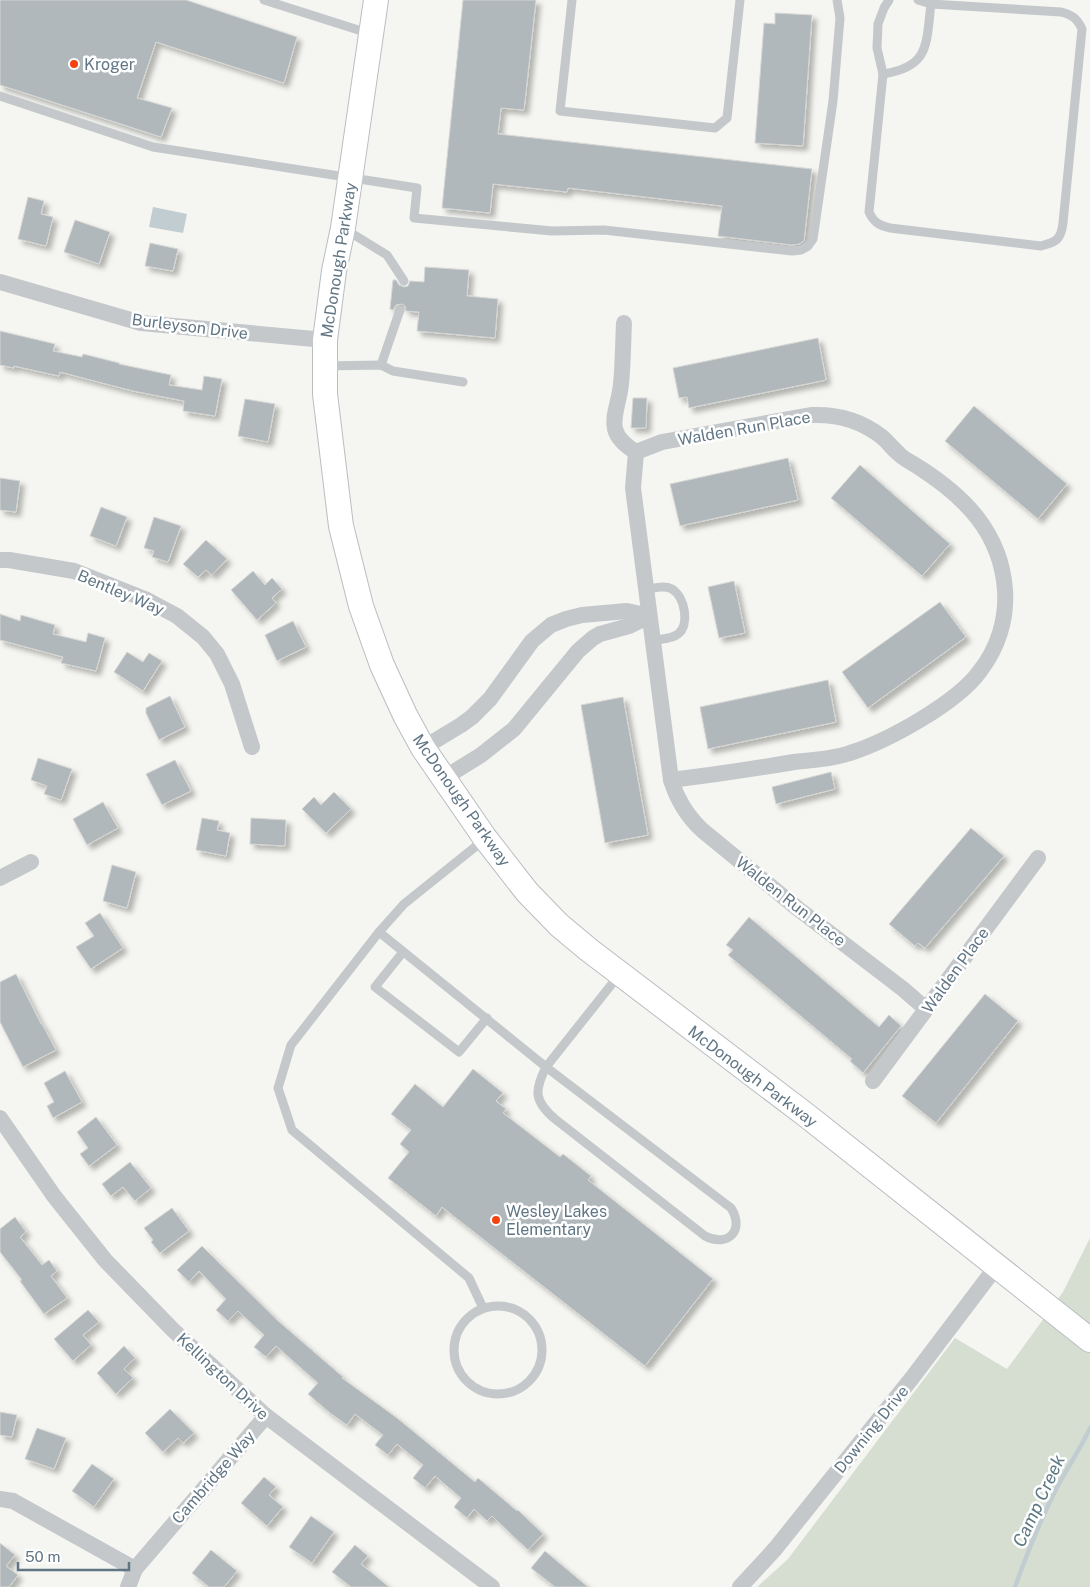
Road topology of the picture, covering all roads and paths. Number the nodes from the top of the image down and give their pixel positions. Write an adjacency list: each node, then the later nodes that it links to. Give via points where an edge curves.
1 (264, 0): 8 (lane)
2 (376, 0): 10 (street, McDonough Parkway)
3 (572, 0): 4 (lane, via 560,111 715,128 727,118)
4 (740, 0)
5 (837, 0): 13 (lane, via 840,18 833,101 813,239 801,250 604,230 552,231 414,218 417,188)
6 (889, 0): 11 (lane, via 878,24 877,48)
7 (918, 0): 9 (lane)
8 (279, 2): 10 (lane)
9 (931, 4): 11 (lane, via 924,50 918,60 907,68); 11 (lane, via 1061,12 1078,21 1082,29 1063,223 1062,232 1055,242 1041,246 878,225 869,212)
10 (371, 34): 13 (street, McDonough Parkway)
11 (882, 74)
12 (0, 96): 13 (lane, via 153,146)
13 (350, 178): 14 (street, McDonough Parkway)
14 (343, 228): 15 (lane, via 388,255); 19 (street, McDonough Parkway)
15 (404, 280)
16 (0, 282): 19 (street, Burleyson Drive, via 141,323)
17 (400, 310): 20 (lane)
18 (624, 323): 23 (street, via 621,386 614,421 623,442)
19 (325, 340): 21 (street, McDonough Parkway)
20 (381, 365): 21 (lane); 22 (lane, via 393,371)
21 (325, 366): 31 (street, McDonough Parkway, via 329,435 341,526 361,606 382,665)
22 (463, 382)
23 (636, 452): 25 (street, Walden Run Place, via 633,488); 33 (street, Walden Run Place, via 662,442 811,415 848,419 878,434 898,454 944,484 966,504 995,547 1005,586 1002,628 985,665 956,694 908,727 849,754)
24 (0, 560): 30 (street, Bentley Way, via 74,571 147,600 176,616 203,637 217,654 232,684)
25 (645, 590): 27 (street, Walden Run Place); 29 (lane, via 672,589 679,595 684,610 684,628 677,635)
26 (598, 613): 27 (street, via 627,611); 28 (street); 31 (street, via 566,619 541,633 472,717)
27 (649, 616): 28 (street); 29 (street, Walden Run Place)
28 (603, 633): 32 (street, via 578,651 507,736)
29 (652, 641): 33 (street, Walden Run Place)
30 (252, 747)
31 (423, 748): 32 (street, McDonough Parkway)
32 (444, 778): 34 (street, McDonough Parkway)
33 (671, 780): 41 (street, Walden Run Place, via 683,807 702,830)
34 (486, 838): 38 (lane, via 404,904); 40 (street, McDonough Parkway, via 527,892 559,924)
35 (1038, 858): 41 (street, Walden Place)
36 (31, 862): 37 (street)
37 (0, 878)
38 (379, 932): 39 (lane); 47 (lane, via 291,1045 278,1088 292,1130 470,1278)
39 (403, 952): 42 (lane); 42 (lane, via 375,987 459,1052)
40 (619, 974): 43 (lane); 46 (street, McDonough Parkway, via 806,1115)
41 (926, 1009): 44 (street, Walden Place)
42 (487, 1018): 43 (lane)
43 (546, 1067): 43 (lane, via 537,1093 546,1111 705,1236 722,1241 730,1236 737,1221 732,1208)
44 (873, 1081)
45 (0, 1118): 49 (street, Kellington Drive, via 54,1196 105,1260 173,1330)
46 (996, 1267): 48 (street, McDonough Parkway); 54 (street, Downing Drive, via 912,1378 788,1533)
47 (483, 1308): 47 (lane, via 466,1319 458,1331 454,1345 460,1374 470,1385 484,1392 514,1392 537,1373 543,1345 539,1331 520,1310 506,1306)
48 (1090, 1340)
49 (266, 1416): 51 (street, Cambridge Way); 53 (street, Kellington Drive)
50 (0, 1499): 51 (street, via 13,1501)
51 (135, 1569): 52 (street, Cambridge Way)
52 (128, 1587)
53 (492, 1587)
54 (740, 1587)

